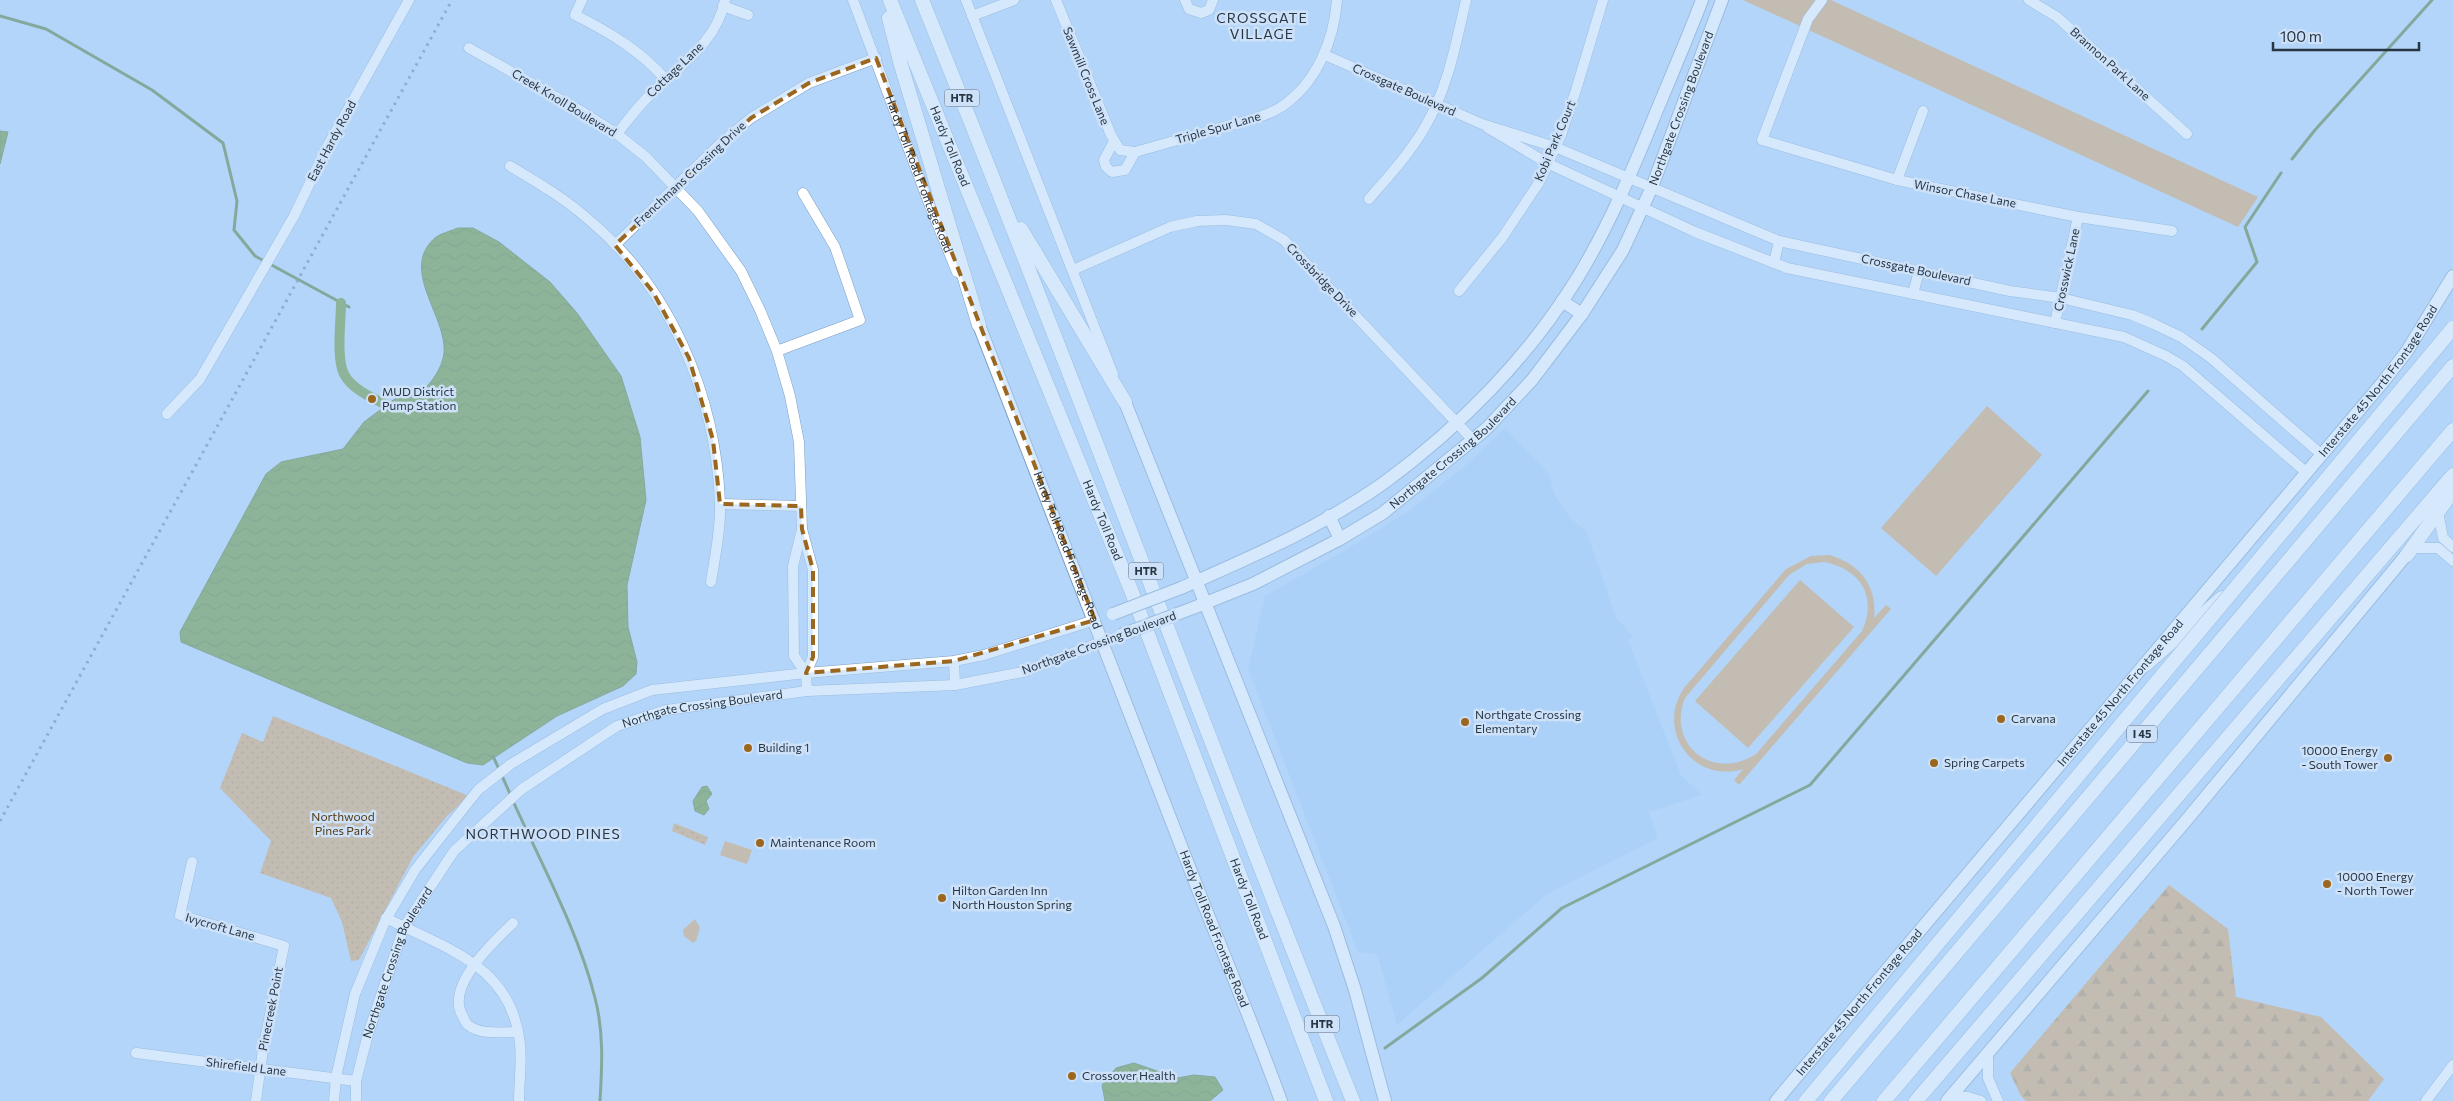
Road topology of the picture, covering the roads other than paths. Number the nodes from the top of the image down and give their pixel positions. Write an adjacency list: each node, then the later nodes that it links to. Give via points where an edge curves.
1 (409, 0): 68 (street, East Hardy Road, via 327,147 294,216 200,379)
2 (582, 0): 27 (street, via 575,15 623,41)
3 (853, 0): 26 (street, Hardy Toll Road Frontage Road)
4 (885, 0): 62 (highway, via 901,65)
5 (890, 0): 115 (highway, Hardy Toll Road / HTR, via 1131,590)
6 (922, 0): 44 (highway, Hardy Toll Road / HTR)
7 (966, 0): 21 (street)
8 (1014, 0): 21 (street)
9 (1056, 0): 33 (street, Sawmill Cross Lane)
10 (1185, 0): 11 (street, via 1189,9 1201,13 1209,10)
11 (1213, 0)
12 (1337, 0): 25 (street, Triple Spur Lane)
13 (1466, 0): 28 (street, via 1446,81)
14 (1603, 0): 34 (street, Kobi Park Court)
15 (1702, 0): 22 (main road, Northgate Crossing Boulevard)
16 (1722, 0): 23 (main road, Northgate Crossing Boulevard)
17 (1822, 0): 40 (street, Winsor Chase Lane, via 1808,19 1762,140)
18 (2029, 0): 32 (street, Brannon Park Lane, via 2058,17)
19 (724, 3): 20 (street); 27 (street, Cottage Lane, via 702,46)
20 (748, 15)
21 (972, 16): 53 (street)
22 (1694, 20): 23 (main road); 39 (main road, Northgate Crossing Boulevard)
23 (1712, 27): 42 (main road, Northgate Crossing Boulevard)
24 (469, 48): 31 (street, Creek Knoll Boulevard)
25 (1325, 56): 28 (street, Crossgate Boulevard); 36 (street, Triple Spur Lane, via 1304,85 1281,107 1258,118)
26 (876, 58): 41 (street, Frenchmans Crossing Drive, via 809,83 779,99 723,141); 62 (street, Hardy Toll Road Frontage Road, via 930,206)
27 (666, 80): 31 (street, Cottage Lane)
28 (1436, 105): 30 (street, Crossgate Boulevard); 46 (street, via 1426,127 1406,156)
29 (1923, 110): 40 (street)
30 (1482, 124): 34 (street, Crossgate Boulevard); 37 (street, Crossgate Boulevard)
31 (617, 134): 41 (street, Creek Knoll Boulevard)
32 (2187, 134)
33 (1114, 141): 35 (street, Sawmill Cross Lane); 36 (street, via 1104,160 1112,172 1125,170)
34 (1555, 146): 37 (street, Kobi Park Court); 39 (street, Crossgate Boulevard)
35 (1120, 150): 36 (street, Triple Spur Lane)
36 (1135, 152)
37 (1547, 164): 45 (street, Crossgate Boulevard); 56 (street, Kobi Park Court, via 1540,182 1502,238)
38 (510, 166): 51 (street, via 566,201)
39 (1630, 177): 42 (street, Crossgate Boulevard); 45 (main road, Northgate Crossing Boulevard)
40 (1897, 180): 48 (street, Winsor Chase Lane)
41 (676, 187): 51 (street, Frenchmans Crossing Drive); 65 (street, Creek Knoll Boulevard, via 704,219 740,271)
42 (1652, 187): 47 (main road, Northgate Crossing Boulevard); 50 (street, Crossgate Boulevard)
43 (803, 193): 65 (street, via 835,247 860,320)
44 (1002, 196): 67 (highway); 116 (highway, Hardy Toll Road / HTR, via 1290,946)
45 (1620, 196): 47 (street, Crossgate Boulevard); 59 (main road, Northgate Crossing Boulevard, via 1600,238)
46 (1368, 199)
47 (1643, 207): 52 (street, Crossgate Boulevard, via 1695,232); 60 (main road, Northgate Crossing Boulevard, via 1623,250)
48 (2078, 217): 49 (street, Winsor Chase Lane); 58 (street, Crosswick Lane)
49 (2172, 231)
50 (1779, 241): 52 (street); 54 (street, Crossgate Boulevard)
51 (615, 245): 77 (street, via 653,292 689,358 704,400 713,440)
52 (1774, 262): 57 (street, Crossgate Boulevard, via 1787,268)
53 (1073, 270): 67 (street); 69 (street, Crossbridge Drive, via 1170,227 1197,221 1256,224 1284,240)
54 (1919, 271): 57 (street); 58 (street, Crossgate Boulevard, via 2010,291)
55 (2453, 276): 72 (main road, Interstate 45 North Frontage Road, via 2407,351)
56 (1459, 291)
57 (1913, 294): 61 (street, Crossgate Boulevard)
58 (2061, 298): 61 (street, Crosswick Lane); 72 (street, Crossgate Boulevard, via 2132,315 2181,337 2211,358)
59 (1562, 301): 60 (main road); 69 (main road, Northgate Crossing Boulevard, via 1499,380)
60 (1582, 314): 71 (main road, Northgate Crossing Boulevard, via 1532,380)
61 (2055, 323): 73 (street, Crossgate Boulevard, via 2124,337 2183,366)
62 (979, 324): 89 (main road, Hardy Toll Road Frontage Road)
63 (2453, 328): 119 (highway, bridge)
64 (2453, 337): 92 (highway, via 2225,595)
65 (777, 351): 78 (street, Creek Knoll Boulevard, via 799,442)
66 (2453, 366): 120 (highway, I 45)
67 (1124, 402): 86 (main road)
68 (167, 414)
69 (1457, 423): 71 (street, Crossbridge Drive); 79 (main road, Northgate Crossing Boulevard, via 1384,482)
70 (2453, 430): 121 (highway)
71 (1473, 440): 82 (main road, Northgate Crossing Boulevard, via 1384,513)
72 (2322, 455): 73 (main road, Interstate 45 North Frontage Road)
73 (2307, 473): 92 (main road, Interstate 45 North Frontage Road)
74 (2453, 475): 122 (highway)
75 (2453, 491): 84 (highway)
76 (2453, 501): 80 (main road)
77 (720, 504): 78 (street); 87 (street)
78 (801, 506): 81 (street, Creek Knoll Boulevard)
79 (1329, 516): 82 (main road); 86 (main road, Northgate Crossing Boulevard, via 1280,544)
80 (2439, 516): 83 (street, via 2443,538); 84 (main road)
81 (802, 529): 93 (street, Creek Knoll Boulevard, via 813,570 813,657); 93 (street, via 794,566 794,656)
82 (1340, 540): 88 (main road, Northgate Crossing Boulevard, via 1253,584)
83 (2453, 547)
84 (2410, 551): 85 (street, via 2438,548); 104 (main road)
85 (2453, 561)
86 (1196, 581): 88 (main road); 89 (main road, Northgate Crossing Boulevard, bridge)
87 (711, 582)
88 (1199, 606): 90 (main road, Northgate Crossing Boulevard, bridge); 117 (main road, via 1334,926)
89 (1096, 620): 90 (main road, Hardy Toll Road Frontage Road); 91 (street, Northgate Crossing Boulevard, via 984,655)
90 (1104, 641): 94 (street, Northgate Crossing Boulevard, via 1023,672); 114 (main road, Hardy Toll Road Frontage Road)
91 (954, 661): 93 (street, Northgate Crossing Boulevard); 94 (street)
92 (2145, 665): 118 (main road, Interstate 45 North Frontage Road)
93 (806, 673): 95 (street, Creek Knoll Boulevard); 97 (street, Northgate Crossing Boulevard, via 652,690 603,709 511,764 478,790 415,870)
94 (955, 685): 95 (street, Northgate Crossing Boulevard)
95 (807, 691): 99 (street, Northgate Crossing Boulevard, via 666,710 617,726 522,789 454,851)
96 (192, 862): 100 (street, Ivycroft Lane, via 180,915)
97 (386, 918): 99 (street); 107 (street, Northgate Crossing Boulevard, via 355,994)
98 (513, 923): 101 (street)
99 (404, 927): 101 (street, via 440,942); 108 (street, Northgate Crossing Boulevard, via 368,1034)
100 (284, 946): 106 (street, Pinecreek Point)
101 (474, 964): 102 (street, via 508,1000); 102 (street, via 459,995 459,1009 467,1025 479,1030)
102 (517, 1032): 113 (street, via 520,1044)
103 (136, 1053): 106 (street, Shirefield Lane)
104 (1988, 1053): 109 (main road); 124 (street, via 1988,1078)
105 (2453, 1065): 125 (street)
106 (260, 1068): 107 (street, Shirefield Lane); 110 (street, Pinecreek Point)
107 (336, 1077): 108 (street, Shirefield Lane); 111 (street, Northgate Crossing Boulevard)
108 (356, 1081): 112 (street, Northgate Crossing Boulevard)
109 (1949, 1098): 123 (street, via 1968,1096)
110 (256, 1101)
111 (334, 1101)
112 (356, 1101)
113 (519, 1101)
114 (1281, 1101)
115 (1326, 1101)
116 (1353, 1101)
117 (1385, 1101)
118 (1776, 1101)
119 (1806, 1101)
120 (1832, 1101)
121 (1884, 1101)
122 (1916, 1101)
123 (1981, 1101)
124 (1998, 1101)
125 (2426, 1101)

